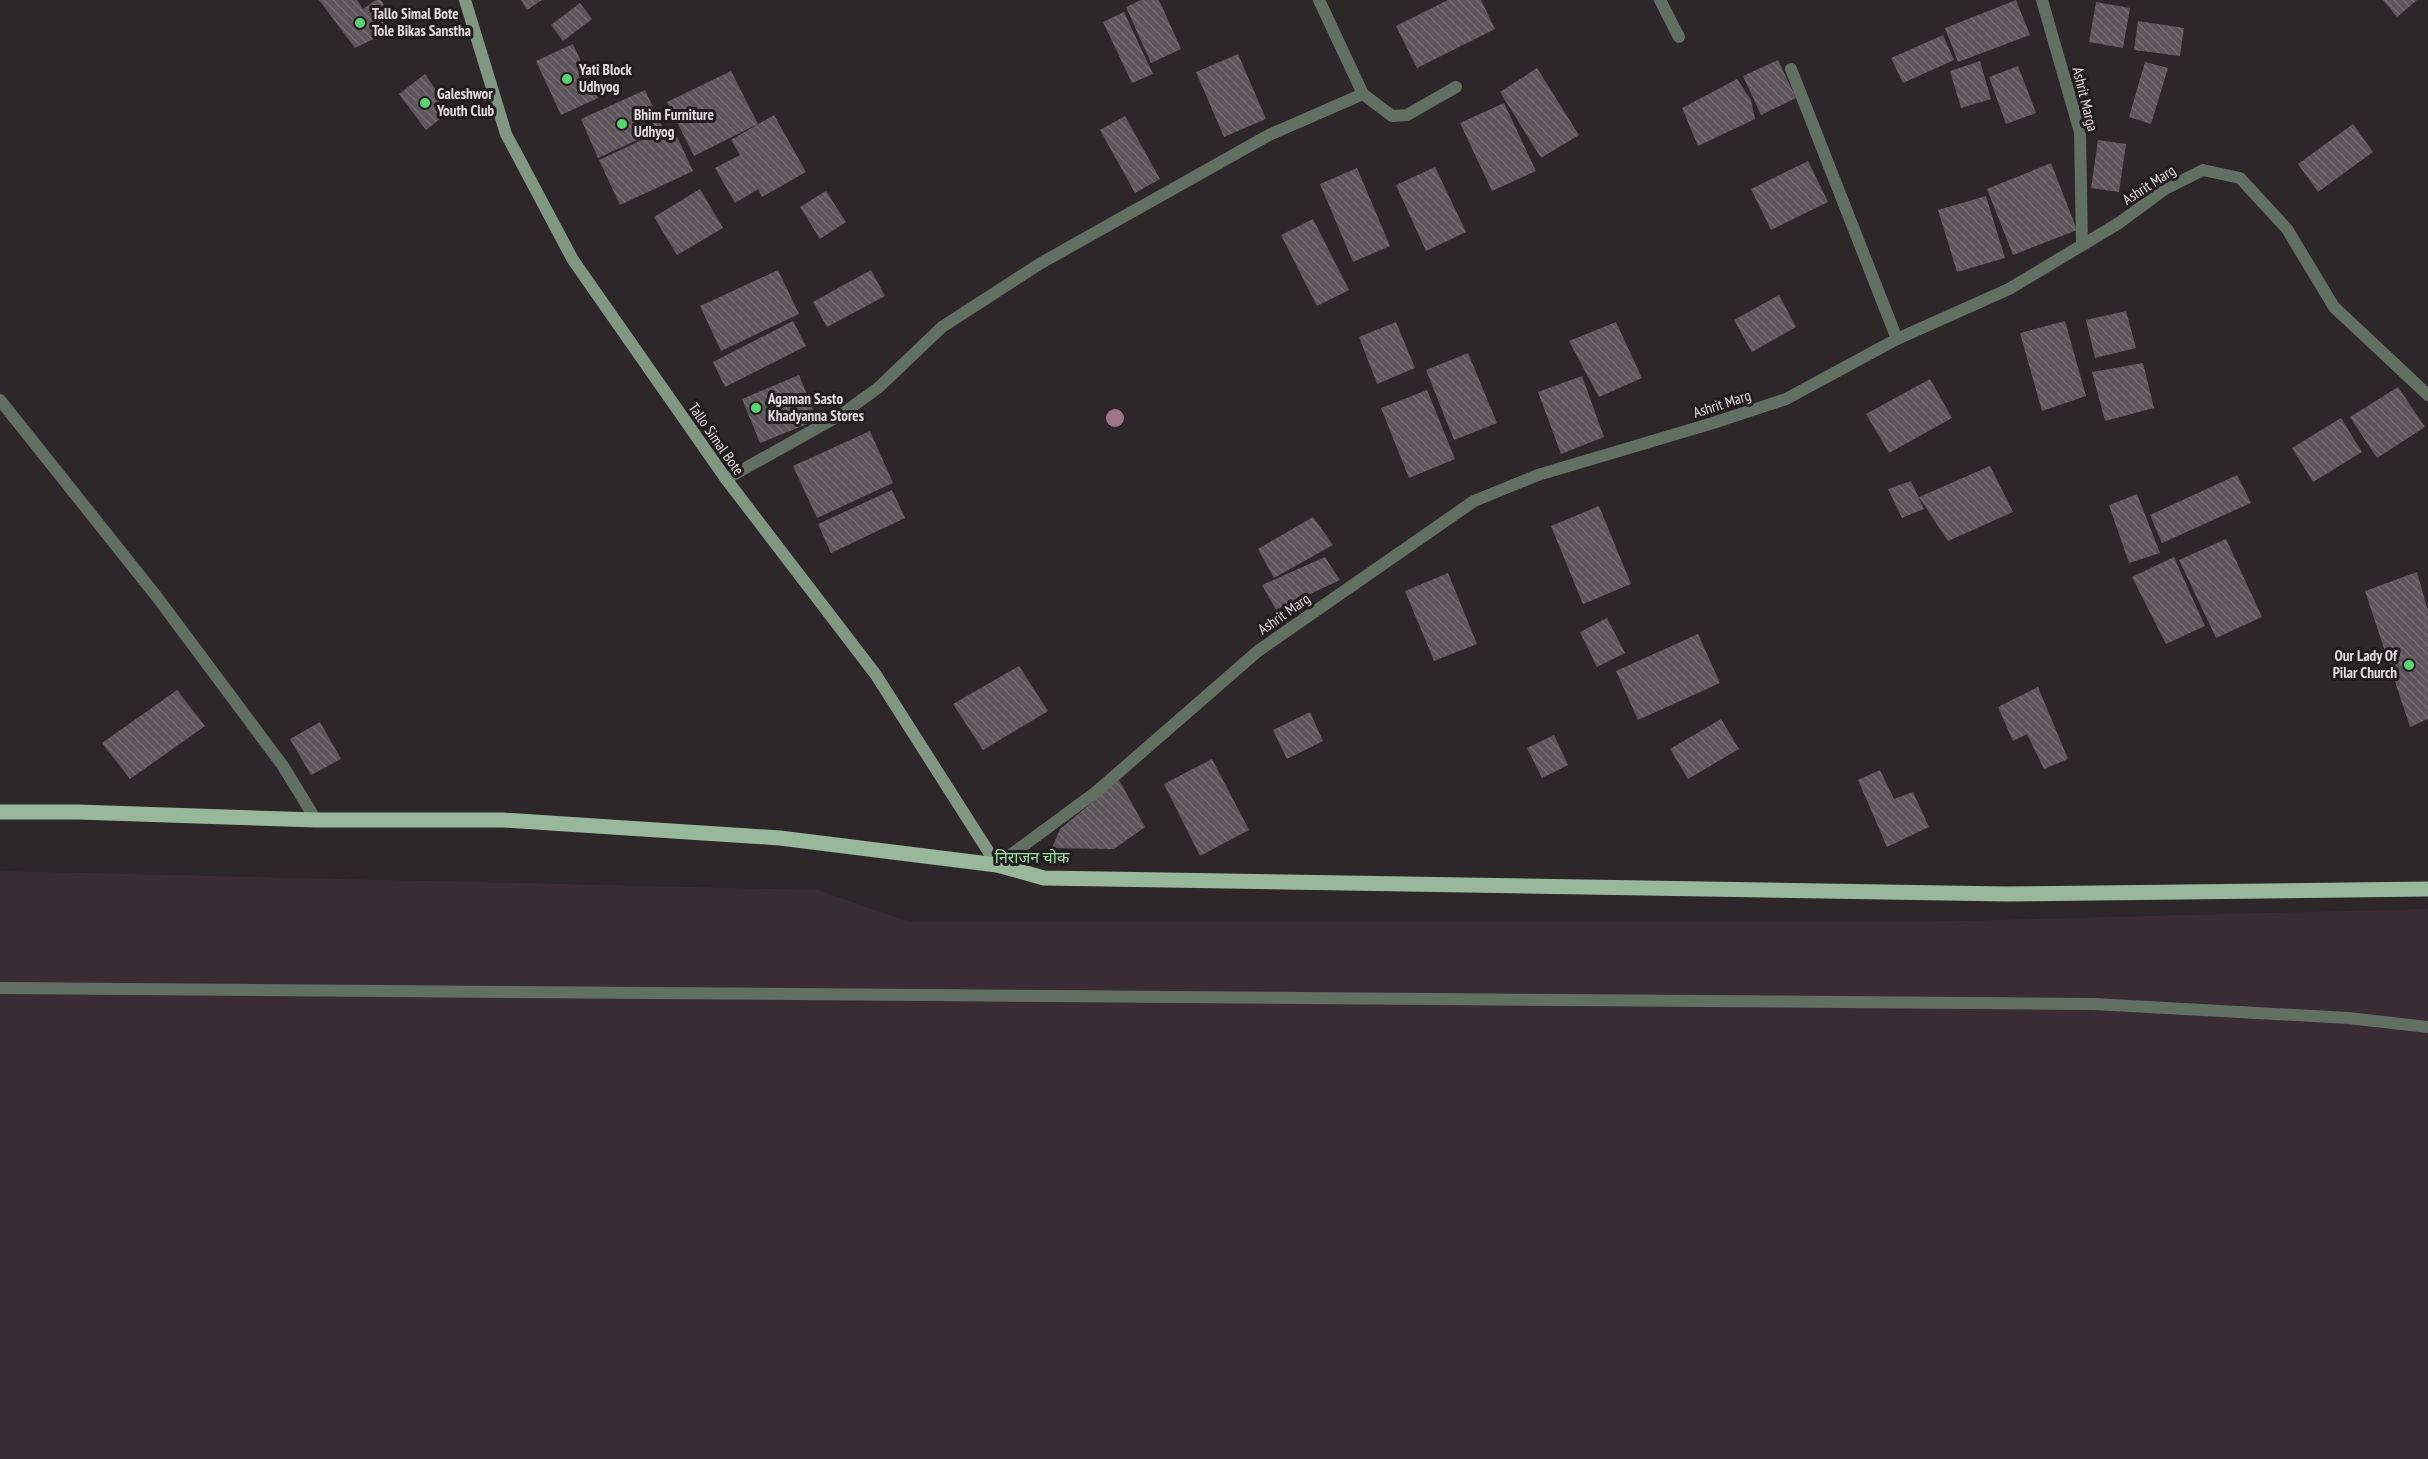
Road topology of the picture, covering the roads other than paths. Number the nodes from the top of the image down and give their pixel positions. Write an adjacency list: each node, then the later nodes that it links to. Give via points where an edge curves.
1 (465, 0): 13 (main road, Tallo Simal Bote, via 506,134 573,260)
2 (1319, 0): 8 (street)
3 (1660, 0): 5 (street)
4 (2042, 0): 9 (street, Ashrit Marga, via 2080,132)
5 (1679, 37)
6 (1791, 69): 10 (street)
7 (1456, 87): 8 (street, via 1407,115 1392,116)
8 (1363, 94): 13 (street, via 1269,135 1041,263 942,327 878,388 842,414)
9 (2082, 244): 10 (street, Ashrit Marg, via 2009,290); 11 (street, Ashrit Marg, via 2165,189 2203,170 2240,178 2287,229 2334,307)
10 (1897, 339): 16 (street, Ashrit Marg, via 1786,399 1538,475 1474,501 1258,651 1096,792)
11 (2428, 395)
12 (0, 400): 15 (street, via 157,597 283,766)
13 (726, 479): 16 (main road, Tallo Simal Bote, via 876,675)
14 (0, 812): 15 (main road)
15 (316, 820): 16 (main road, via 503,820 780,838)
16 (997, 865): 17 (main road, via 1044,878 1089,880 2006,894)
17 (2428, 889)
18 (0, 988): 19 (street, via 2094,1004 2348,1018)
19 (2428, 1027)

